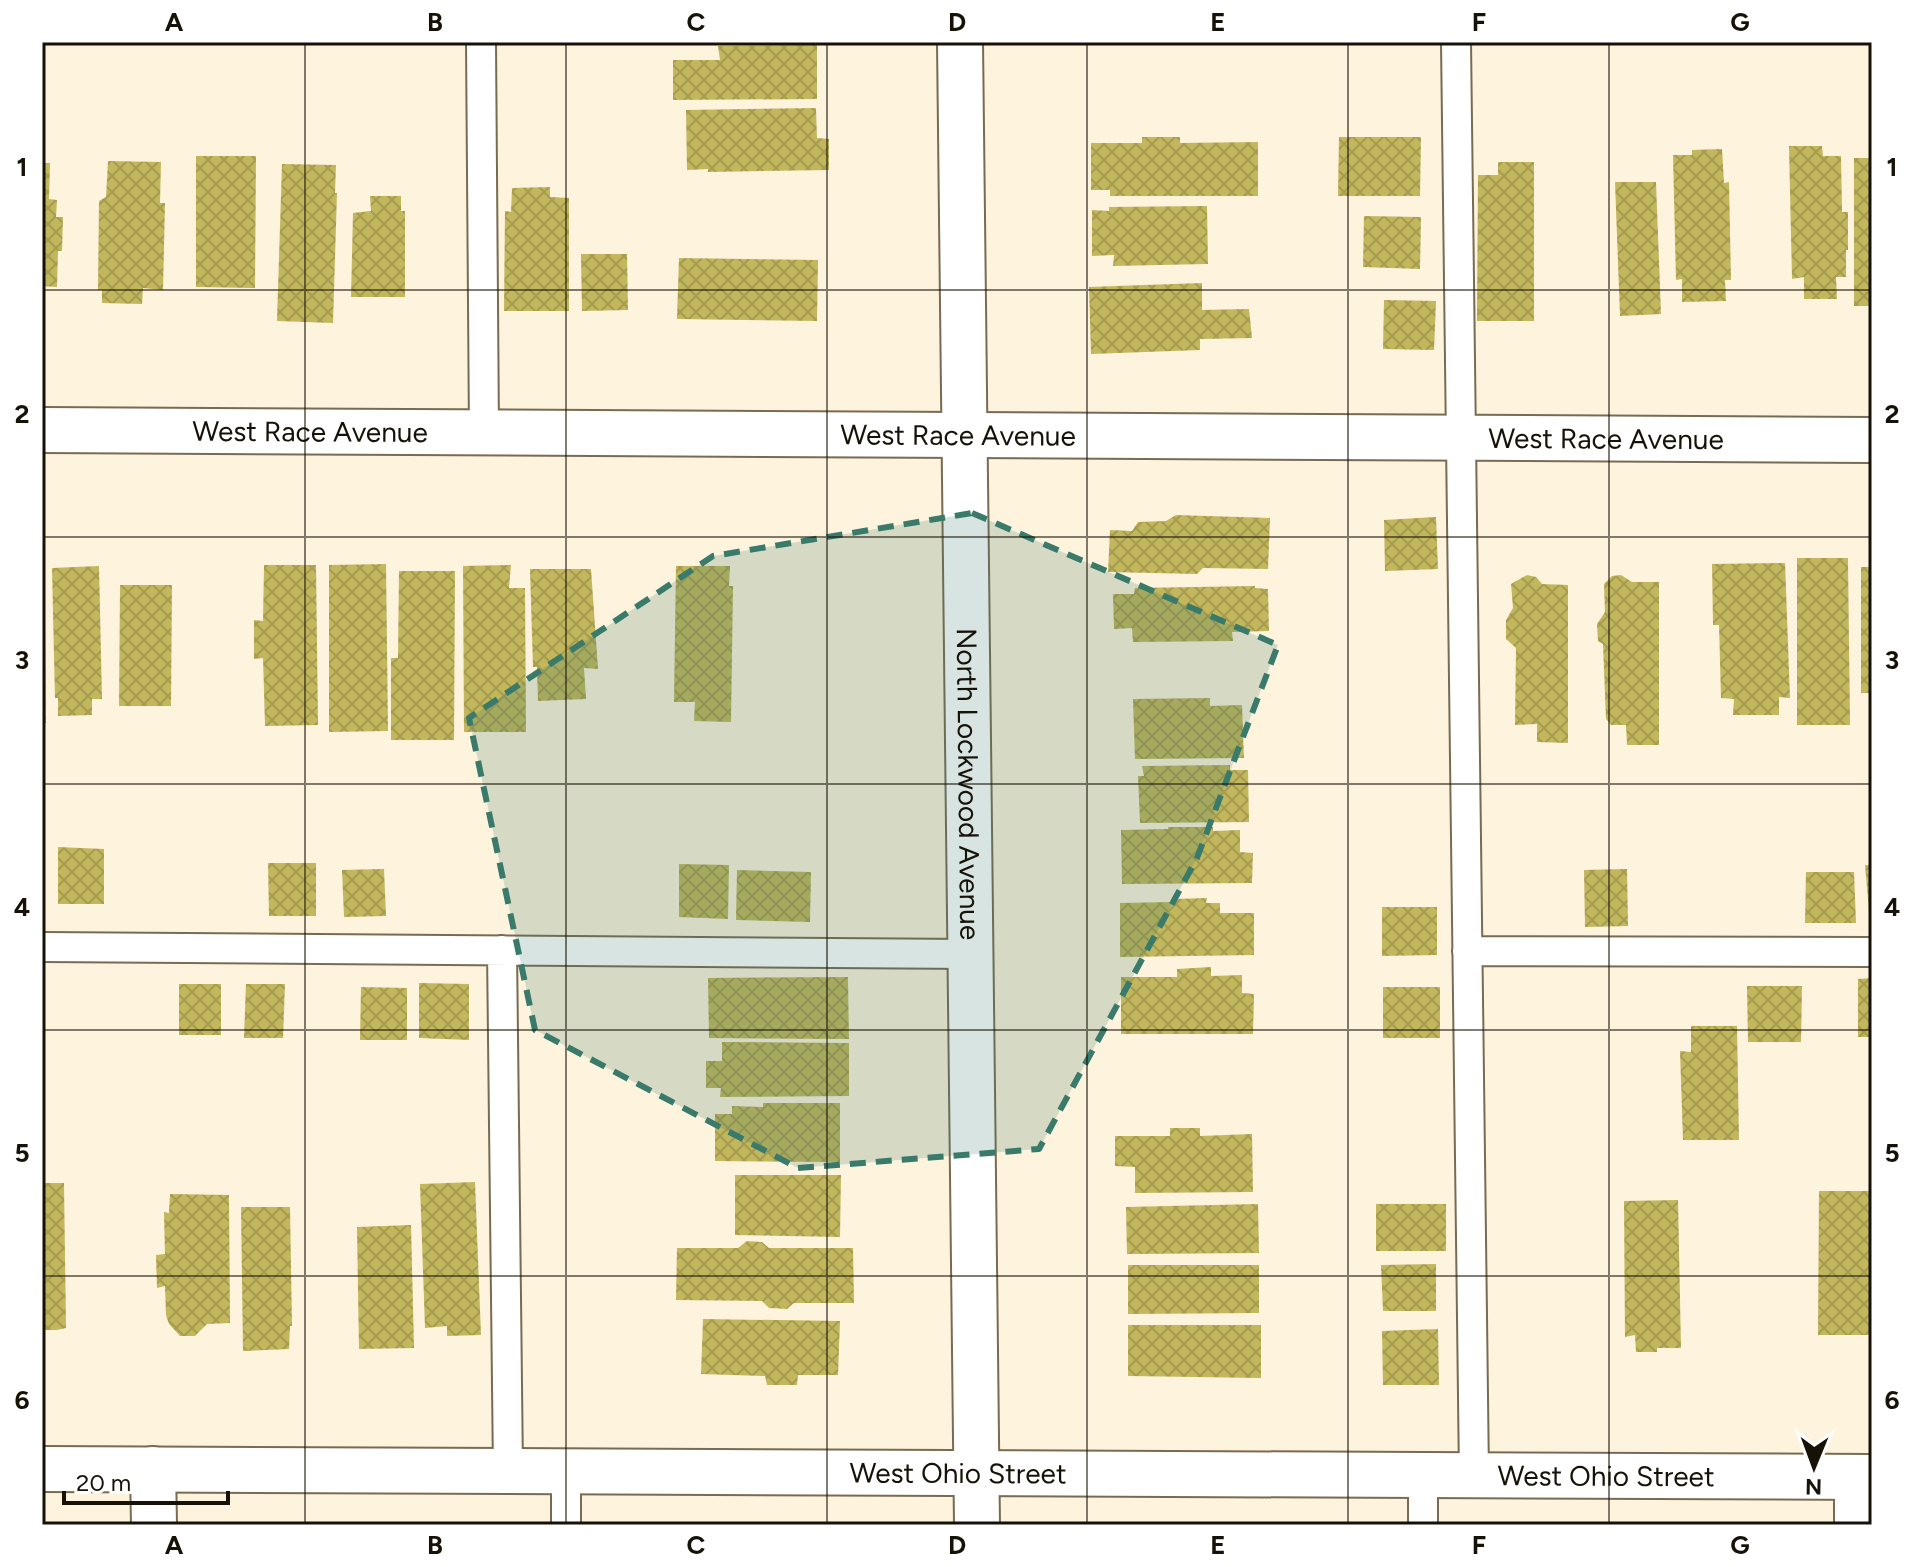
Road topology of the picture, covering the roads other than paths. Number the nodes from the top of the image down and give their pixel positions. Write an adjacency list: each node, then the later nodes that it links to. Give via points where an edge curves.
1 (481, 42): 5 (lane)
2 (960, 42): 6 (street, North Lockwood Avenue)
3 (1456, 42): 7 (lane)
4 (42, 430): 5 (street, West Race Avenue)
5 (484, 432): 6 (street, West Race Avenue)
6 (965, 434): 7 (street, West Race Avenue); 13 (street, North Lockwood Avenue)
7 (1460, 438): 8 (street, West Race Avenue); 11 (lane)
8 (1872, 440)
9 (42, 947): 10 (lane)
10 (502, 950): 13 (lane); 16 (lane)
11 (1467, 951): 12 (lane); 20 (lane)
12 (1872, 952)
13 (971, 954): 18 (street, North Lockwood Avenue)
14 (42, 1469): 15 (street, West Ohio Street)
15 (153, 1469): 16 (street, West Ohio Street); 22 (street)
16 (508, 1471): 17 (street, West Ohio Street)
17 (566, 1471): 18 (street, West Ohio Street); 23 (lane)
18 (977, 1474): 19 (street, West Ohio Street); 24 (street, North Lockwood Avenue)
19 (1423, 1475): 20 (street, West Ohio Street); 25 (lane)
20 (1474, 1476): 21 (street, West Ohio Street)
21 (1864, 1477): 26 (street)
22 (154, 1525)
23 (566, 1525)
24 (977, 1525)
25 (1423, 1525)
26 (1857, 1525)

